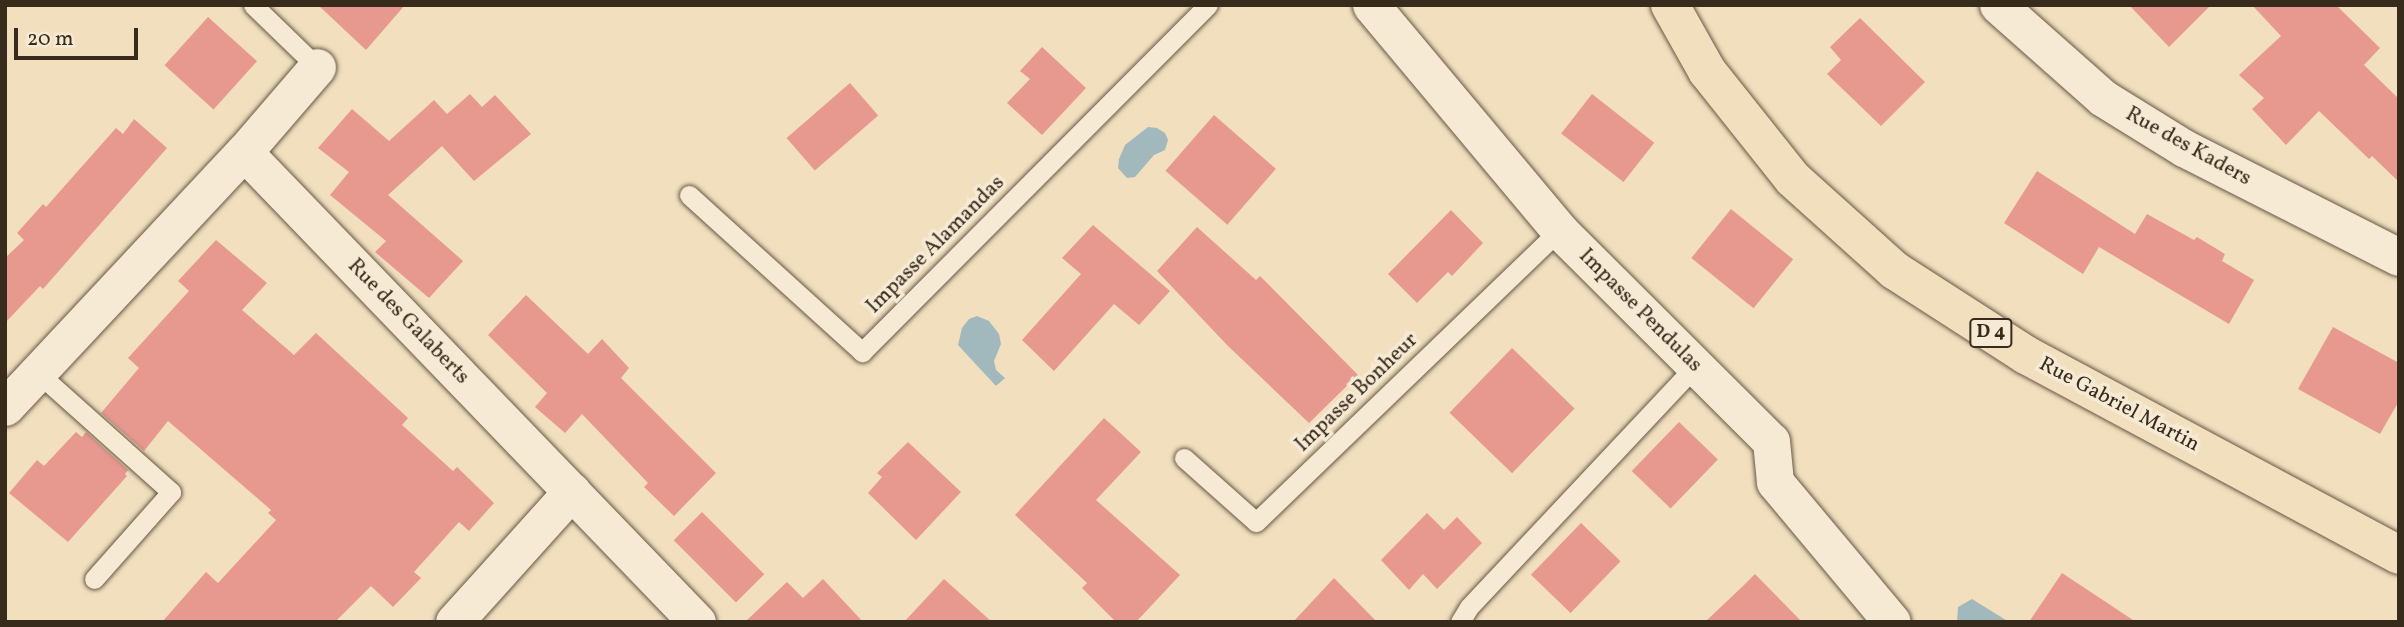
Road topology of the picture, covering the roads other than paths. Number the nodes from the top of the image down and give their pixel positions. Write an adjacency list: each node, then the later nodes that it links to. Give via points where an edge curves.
1 (253, 5): 6 (lane)
2 (1208, 5): 8 (lane, Impasse Alamandas, via 862,352)
3 (1670, 5): 16 (main road, Rue Gabriel Martin / D 4, via 1707,71 1793,179 1894,270 2026,355)
4 (1998, 5): 10 (street, Rue des Kaders, via 2103,98 2184,148)
5 (1372, 6): 9 (street, Impasse Pendulas)
6 (317, 66): 7 (street)
7 (244, 152): 12 (street); 15 (street, Rue des Galaberts)
8 (689, 195)
9 (1559, 230): 11 (street, Impasse Pendulas); 14 (lane, Impasse Bonheur, via 1256,522)
10 (2399, 257)
11 (1694, 367): 20 (lane, via 1469,607); 21 (street, Impasse Pendulas, via 1771,441 1775,482)
12 (37, 372): 13 (street); 17 (lane, via 171,492)
13 (5, 407)
14 (1184, 458)
15 (572, 491): 18 (street); 19 (street, Rue des Galaberts)
16 (2399, 555)
17 (94, 579)
18 (454, 622)
19 (697, 622)
20 (1460, 622)
21 (1892, 622)

